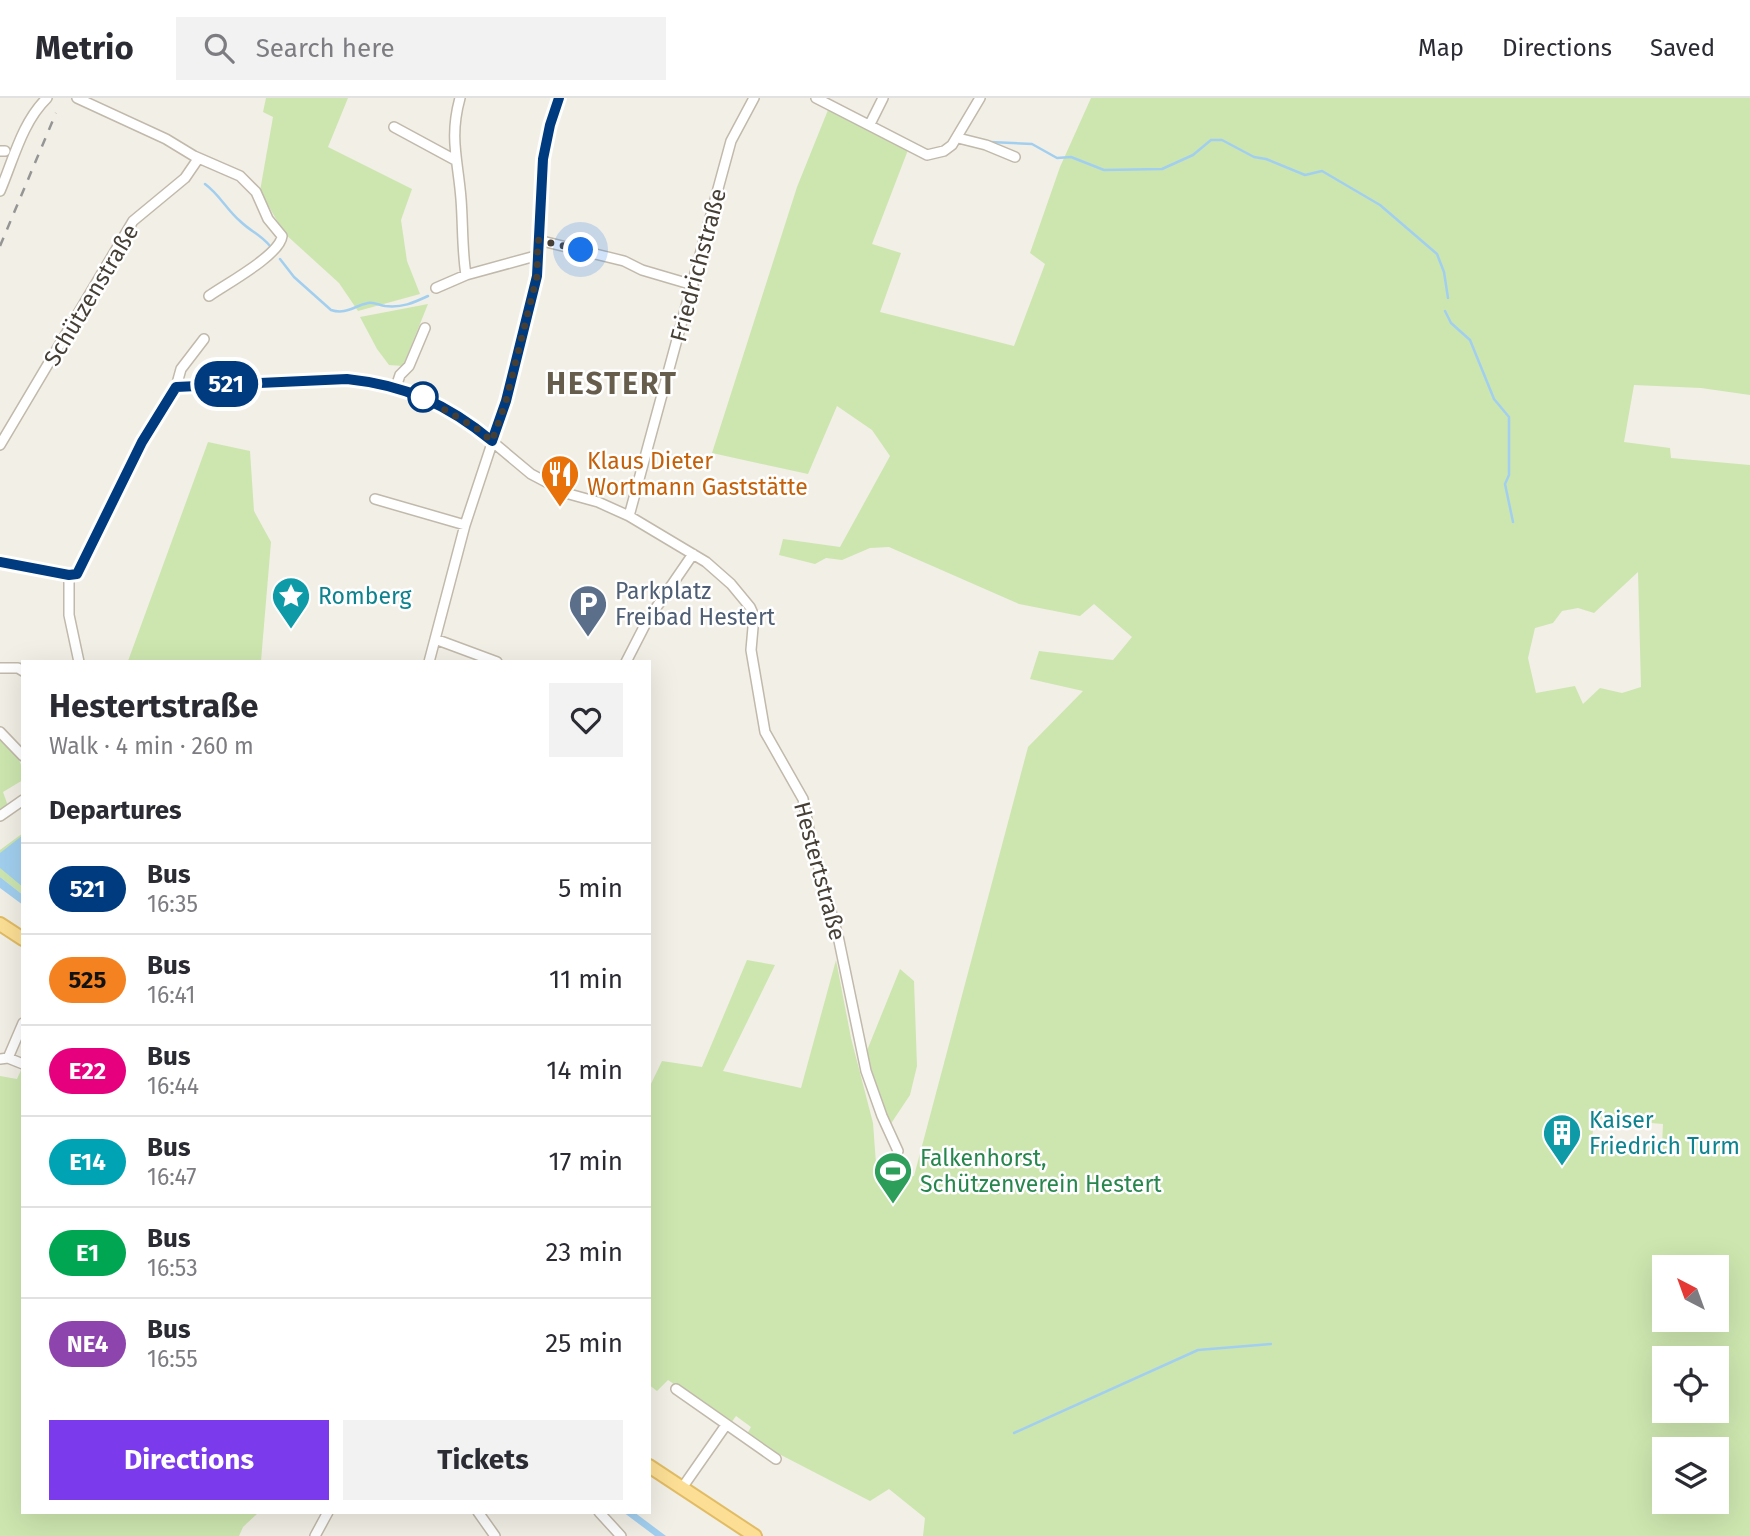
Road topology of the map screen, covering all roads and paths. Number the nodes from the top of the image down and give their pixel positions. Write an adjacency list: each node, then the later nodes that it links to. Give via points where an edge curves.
1 (47, 98): 15 (street, via 23,135)
2 (77, 98): 13 (street)
3 (460, 98): 14 (street, via 454,126)
4 (559, 98): 16 (street, via 543,159)
5 (754, 98): 19 (street, Friedrichstraße, via 731,141)
6 (816, 98): 9 (street)
7 (883, 98): 9 (street)
8 (981, 98): 11 (street)
9 (870, 124): 11 (street, via 927,155 944,151)
10 (394, 127): 14 (street)
11 (958, 138): 12 (street)
12 (1015, 157)
13 (198, 159): 21 (street, via 250,184 282,236 272,253); 27 (street, Schützenstraße, via 185,178 133,221)
14 (455, 160): 18 (street)
15 (0, 191)
16 (538, 240): 17 (street); 19 (street, via 624,261)
17 (539, 255): 18 (street); 26 (street, via 506,401)
18 (466, 275): 20 (street)
19 (693, 285): 29 (street, Friedrichstraße)
20 (436, 288)
21 (209, 296)
22 (425, 328): 25 (street)
23 (204, 339): 24 (street, via 181,369)
24 (176, 387): 25 (street, Hestertstraße, via 347,379); 33 (street, via 142,442 80,571)
25 (396, 387): 26 (street, Hestertstraße, via 438,404)
26 (492, 441): 29 (street, Hestertstraße, via 547,484); 30 (street)
27 (0, 445)
28 (375, 499): 30 (street)
29 (629, 516): 31 (street, Hestertstraße)
30 (465, 525): 34 (street)
31 (693, 554): 38 (street, via 647,621); 50 (street, Hestertstraße, via 731,584 754,616 751,650 765,732 803,799 866,1071)
32 (0, 562): 33 (street)
33 (69, 575): 35 (street, via 69,615)
34 (435, 639): 36 (street); 37 (street)
35 (79, 660)
36 (430, 660)
37 (493, 660)
38 (627, 660)
39 (0, 668): 40 (street)
40 (21, 670)
41 (0, 732): 42 (street)
42 (21, 754)
43 (21, 801): 44 (street)
44 (0, 816)
45 (0, 924): 46 (main road)
46 (21, 938)
47 (21, 1027): 48 (street)
48 (4, 1059): 49 (street)
49 (21, 1063)
50 (898, 1151)
51 (676, 1389): 52 (street)
52 (726, 1425): 53 (street); 55 (street)
53 (776, 1459)
54 (651, 1467): 55 (main road)
55 (682, 1488): 62 (main road)
56 (327, 1514): 59 (street)
57 (479, 1514): 60 (street)
58 (601, 1514): 61 (street)
59 (315, 1536)
60 (495, 1536)
61 (621, 1536)
62 (755, 1536)

